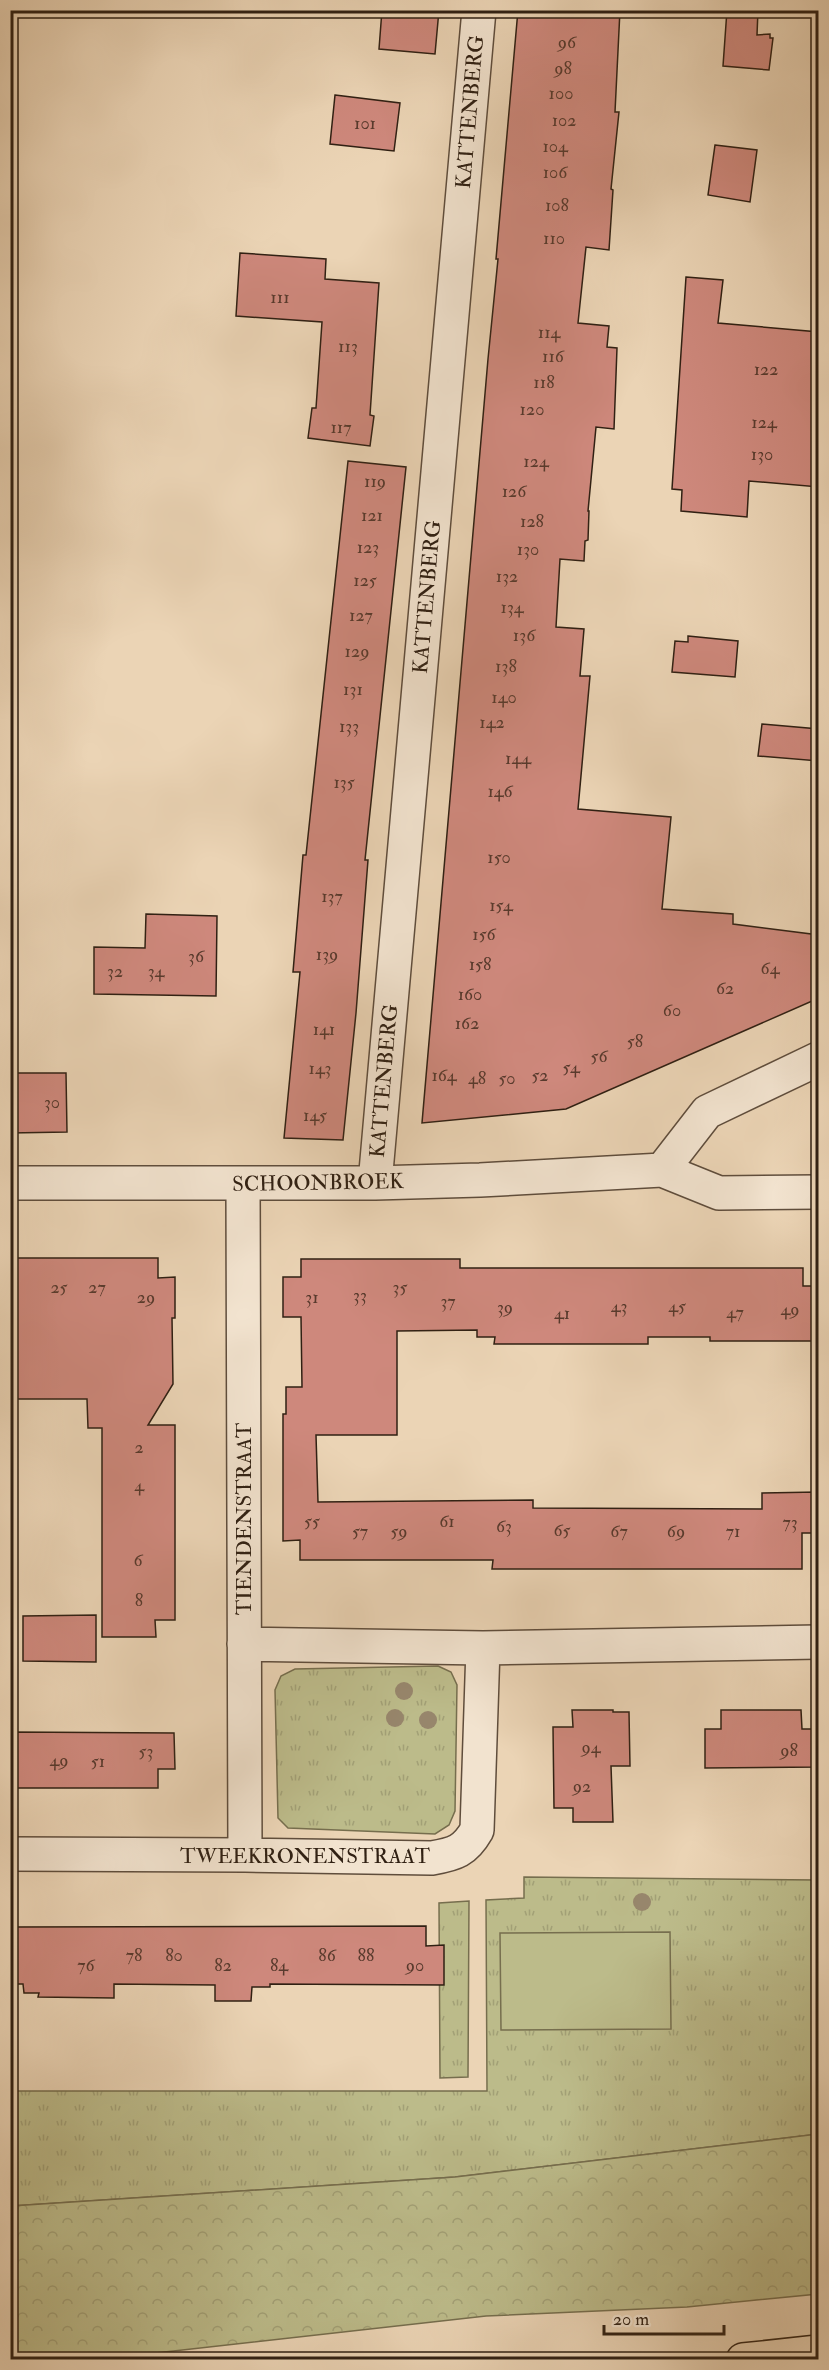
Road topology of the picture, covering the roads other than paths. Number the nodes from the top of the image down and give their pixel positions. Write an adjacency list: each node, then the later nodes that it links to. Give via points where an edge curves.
1 (478, 10): 5 (street, KATTENBERG)
2 (819, 1059): 3 (street, via 707,1112)
3 (662, 1170): 5 (street, SCHOONBROEK); 7 (street, SCHOONBROEK, via 719,1193)
4 (10, 1183): 6 (street, SCHOONBROEK)
5 (375, 1183): 6 (street, SCHOONBROEK)
6 (243, 1184): 9 (street, TIENDENSTRAAT)
7 (819, 1192)
8 (819, 1642): 10 (street)
9 (244, 1644): 10 (street); 12 (street, TIENDENSTRAAT)
10 (483, 1648): 12 (street, TWEEKRONENSTRAAT, via 477,1830 469,1845 452,1855 432,1858)
11 (10, 1854): 12 (street, TWEEKRONENSTRAAT)
12 (245, 1855)
13 (819, 2352): 14 (highway)
14 (743, 2360)

